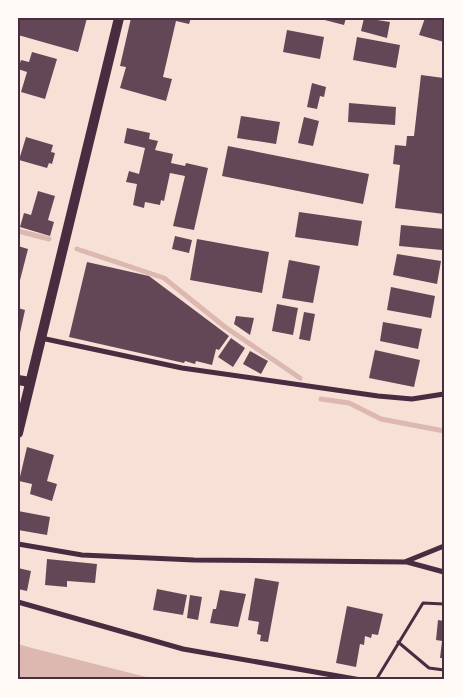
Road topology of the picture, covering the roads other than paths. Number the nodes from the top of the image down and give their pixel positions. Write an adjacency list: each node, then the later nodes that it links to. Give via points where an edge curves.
1 (118, 18): 2 (main road)
2 (40, 338): 4 (main road); 5 (street, via 182,368 340,391 412,399)
3 (18, 380): 4 (main road)
4 (30, 382): 6 (main road)
5 (444, 394)
6 (18, 433)
7 (18, 544): 9 (street, via 82,555 166,559)
8 (444, 546): 9 (street)
9 (407, 562): 10 (street)
10 (444, 572)
11 (18, 602): 15 (street, via 183,649)
12 (444, 604): 13 (lane, via 423,603)
13 (398, 642): 14 (lane, via 429,668); 16 (lane)
14 (444, 670)
15 (361, 680)
16 (376, 680)

